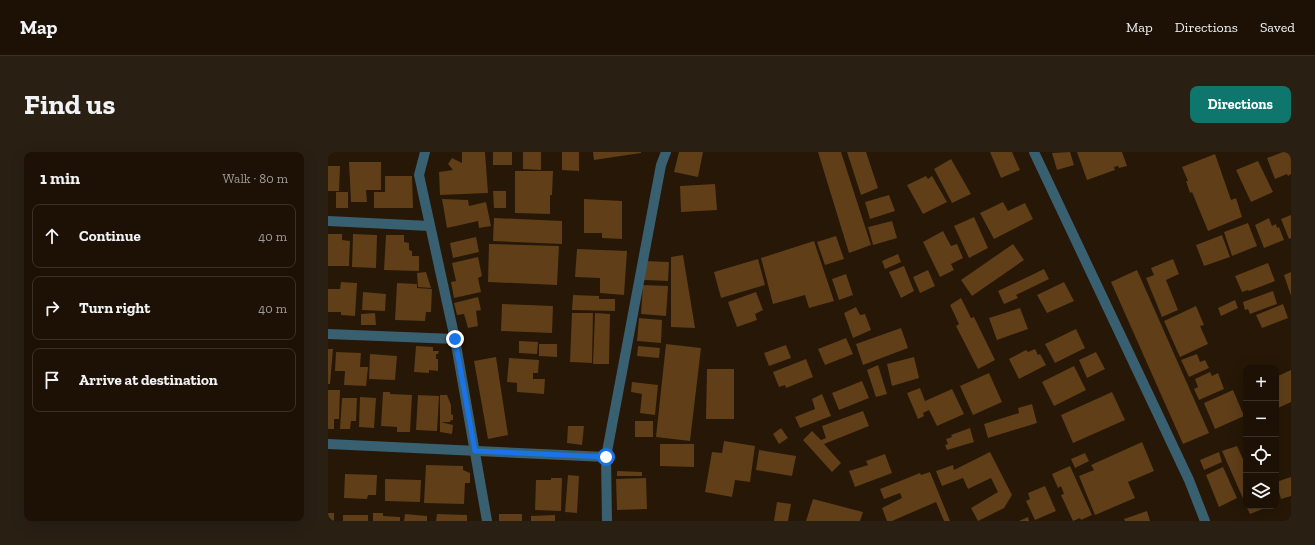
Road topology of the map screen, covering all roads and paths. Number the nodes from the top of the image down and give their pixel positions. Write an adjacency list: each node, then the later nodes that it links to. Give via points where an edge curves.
1 (425, 152): 5 (street, via 419,175)
2 (666, 152): 10 (street, via 661,165)
3 (1034, 152): 13 (street, via 1189,480)
4 (328, 221): 5 (street)
5 (430, 226): 7 (street)
6 (328, 334): 7 (street)
7 (455, 339): 9 (street)
8 (328, 444): 9 (street)
9 (475, 451): 10 (street); 11 (street)
10 (606, 457): 12 (street)
11 (487, 521)
12 (607, 521)
13 (1205, 521)

